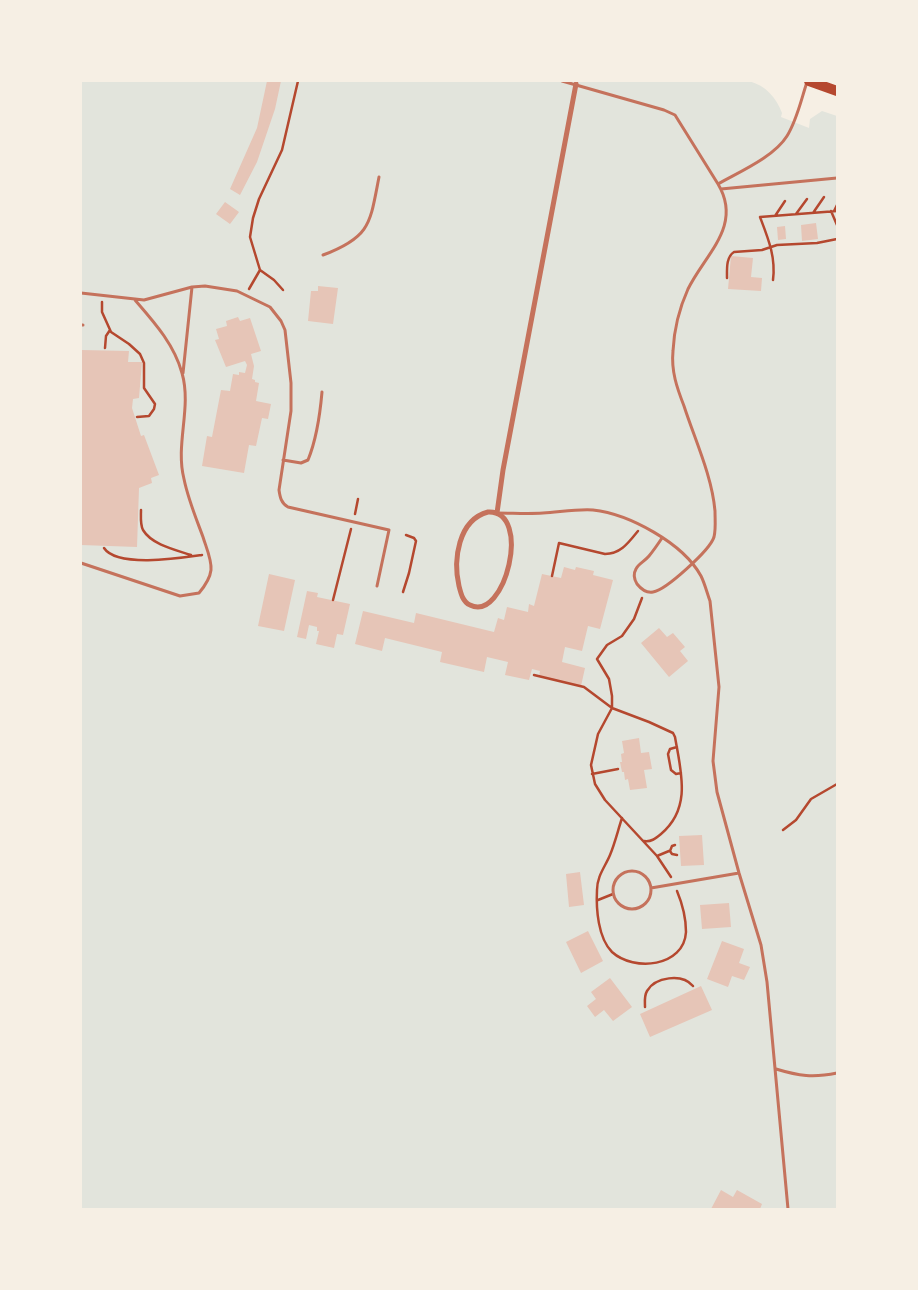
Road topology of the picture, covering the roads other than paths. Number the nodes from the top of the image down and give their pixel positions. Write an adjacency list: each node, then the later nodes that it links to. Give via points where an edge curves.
1 (562, 81): 3 (lane)
2 (808, 81): 4 (main road); 7 (lane, via 787,137 764,158)
3 (576, 83): 7 (lane, via 675,115); 16 (street, via 502,470)
4 (837, 91)
5 (379, 177): 9 (lane, via 370,218 359,236 342,248)
6 (837, 178): 8 (lane)
7 (718, 184): 8 (lane)
8 (721, 189): 19 (lane, via 726,210 724,231 688,290 673,344 674,377 714,500 715,534 708,548)
9 (323, 255)
10 (192, 287): 12 (lane, via 155,298); 13 (lane); 15 (lane, via 227,288 245,294 270,307 281,320 291,370 292,396)
11 (81, 293): 12 (lane)
12 (134, 300): 13 (lane, via 174,350)
13 (182, 374): 18 (lane, via 185,407 182,472 211,567 205,586 199,594 180,596)
14 (322, 392): 15 (lane, via 318,429 308,460 301,463)
15 (283, 460): 20 (lane, via 279,490 284,505 389,530)
16 (497, 513): 16 (street, via 510,532 510,566 490,602 474,607 466,603 459,587 458,548 474,520 488,512); 17 (lane, via 593,510 643,526)
17 (662, 538): 19 (lane); 19 (lane, via 636,568 635,579 642,589 648,592 661,589)
18 (81, 563)
19 (692, 563): 21 (lane, via 701,576 710,601 719,687 713,761 717,792)
20 (377, 586)
21 (739, 873): 22 (lane); 23 (lane, via 761,945)
22 (651, 888): 22 (lane, via 648,901 631,909 620,905 613,894 614,882 629,871 646,877)
23 (776, 1069): 24 (lane, via 802,1076); 25 (lane)
24 (837, 1073)
25 (788, 1209)

